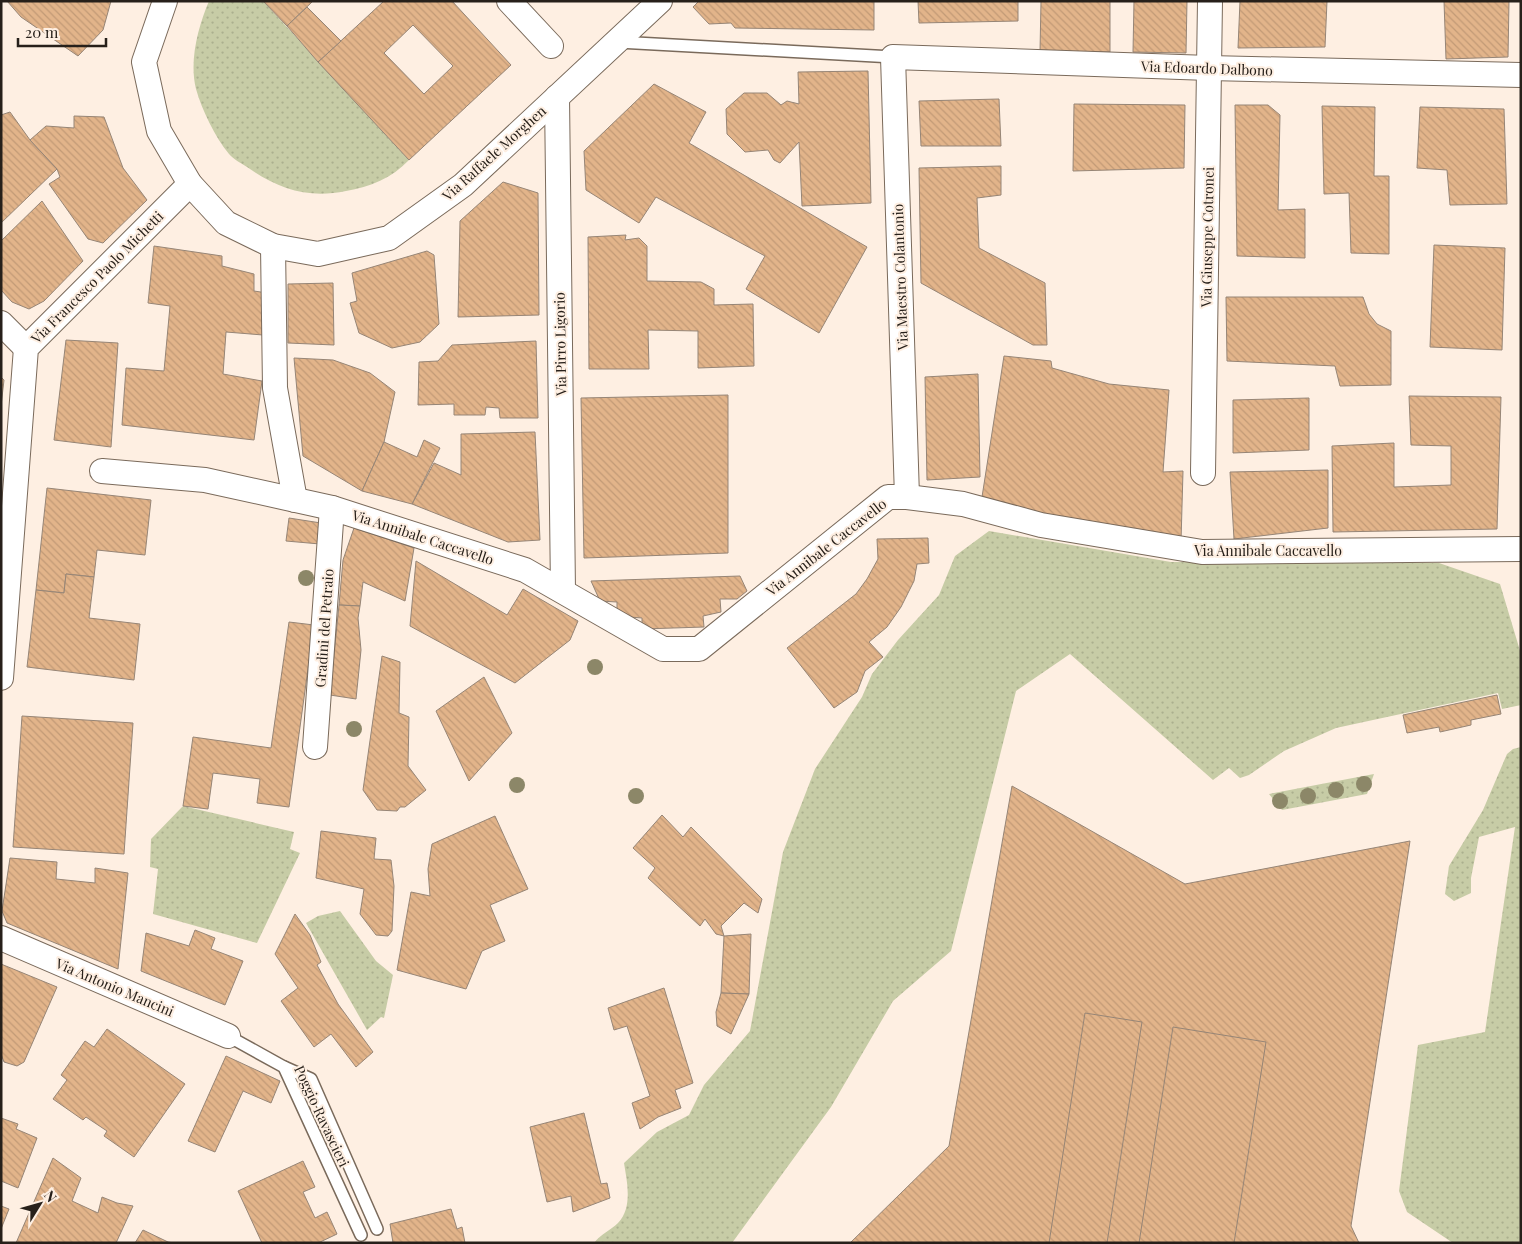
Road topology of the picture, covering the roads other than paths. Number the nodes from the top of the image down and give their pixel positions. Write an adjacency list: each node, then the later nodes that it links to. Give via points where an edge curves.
1 (165, 1): 11 (street, Via Raffaele Morghen, via 144,62 159,132)
2 (509, 1): 6 (street)
3 (660, 1): 5 (street, Via Raffaele Morghen)
4 (1210, 1): 8 (street, Via Giuseppe Cotronei)
5 (616, 42): 7 (lane); 10 (street, Via Raffaele Morghen)
6 (551, 46)
7 (894, 57): 8 (street, Via Edoardo Dalbono); 17 (street, Via Maestro Colantonio)
8 (1209, 68): 9 (street, Via Edoardo Dalbono); 16 (street, Via Giuseppe Cotronei)
9 (1521, 75)
10 (556, 97): 12 (street, Via Raffaele Morghen, via 463,185 390,238 318,254); 21 (street, Via Pirro Ligorio)
11 (190, 184): 12 (street, Via Raffaele Morghen, via 226,222); 14 (street, Via Francesco Paolo Michetti)
12 (273, 246): 18 (street, via 275,388)
13 (1, 323): 14 (street)
14 (26, 348): 22 (street, Via Francesco Paolo Michetti)
15 (102, 471): 18 (street, Via Annibale Caccavello, via 205,480)
16 (1203, 473)
17 (907, 497): 20 (street, Via Annibale Caccavello, via 963,504 1041,525 1202,552); 21 (street, Via Annibale Caccavello, via 888,497 699,649 663,649)
18 (295, 500): 19 (street, Via Annibale Caccavello)
19 (332, 508): 21 (street, Via Annibale Caccavello, via 526,570); 23 (street, Gradini del Petraio)
20 (1521, 548)
21 (563, 591)
22 (1, 678)
23 (315, 747)
24 (1, 938): 25 (street, Via Antonio Mancini)
25 (228, 1036): 26 (lane, Poggio Ravascieri)
26 (284, 1067): 27 (lane, via 311,1079); 28 (lane, Poggio Ravascieri)
27 (377, 1229)
28 (361, 1235)

